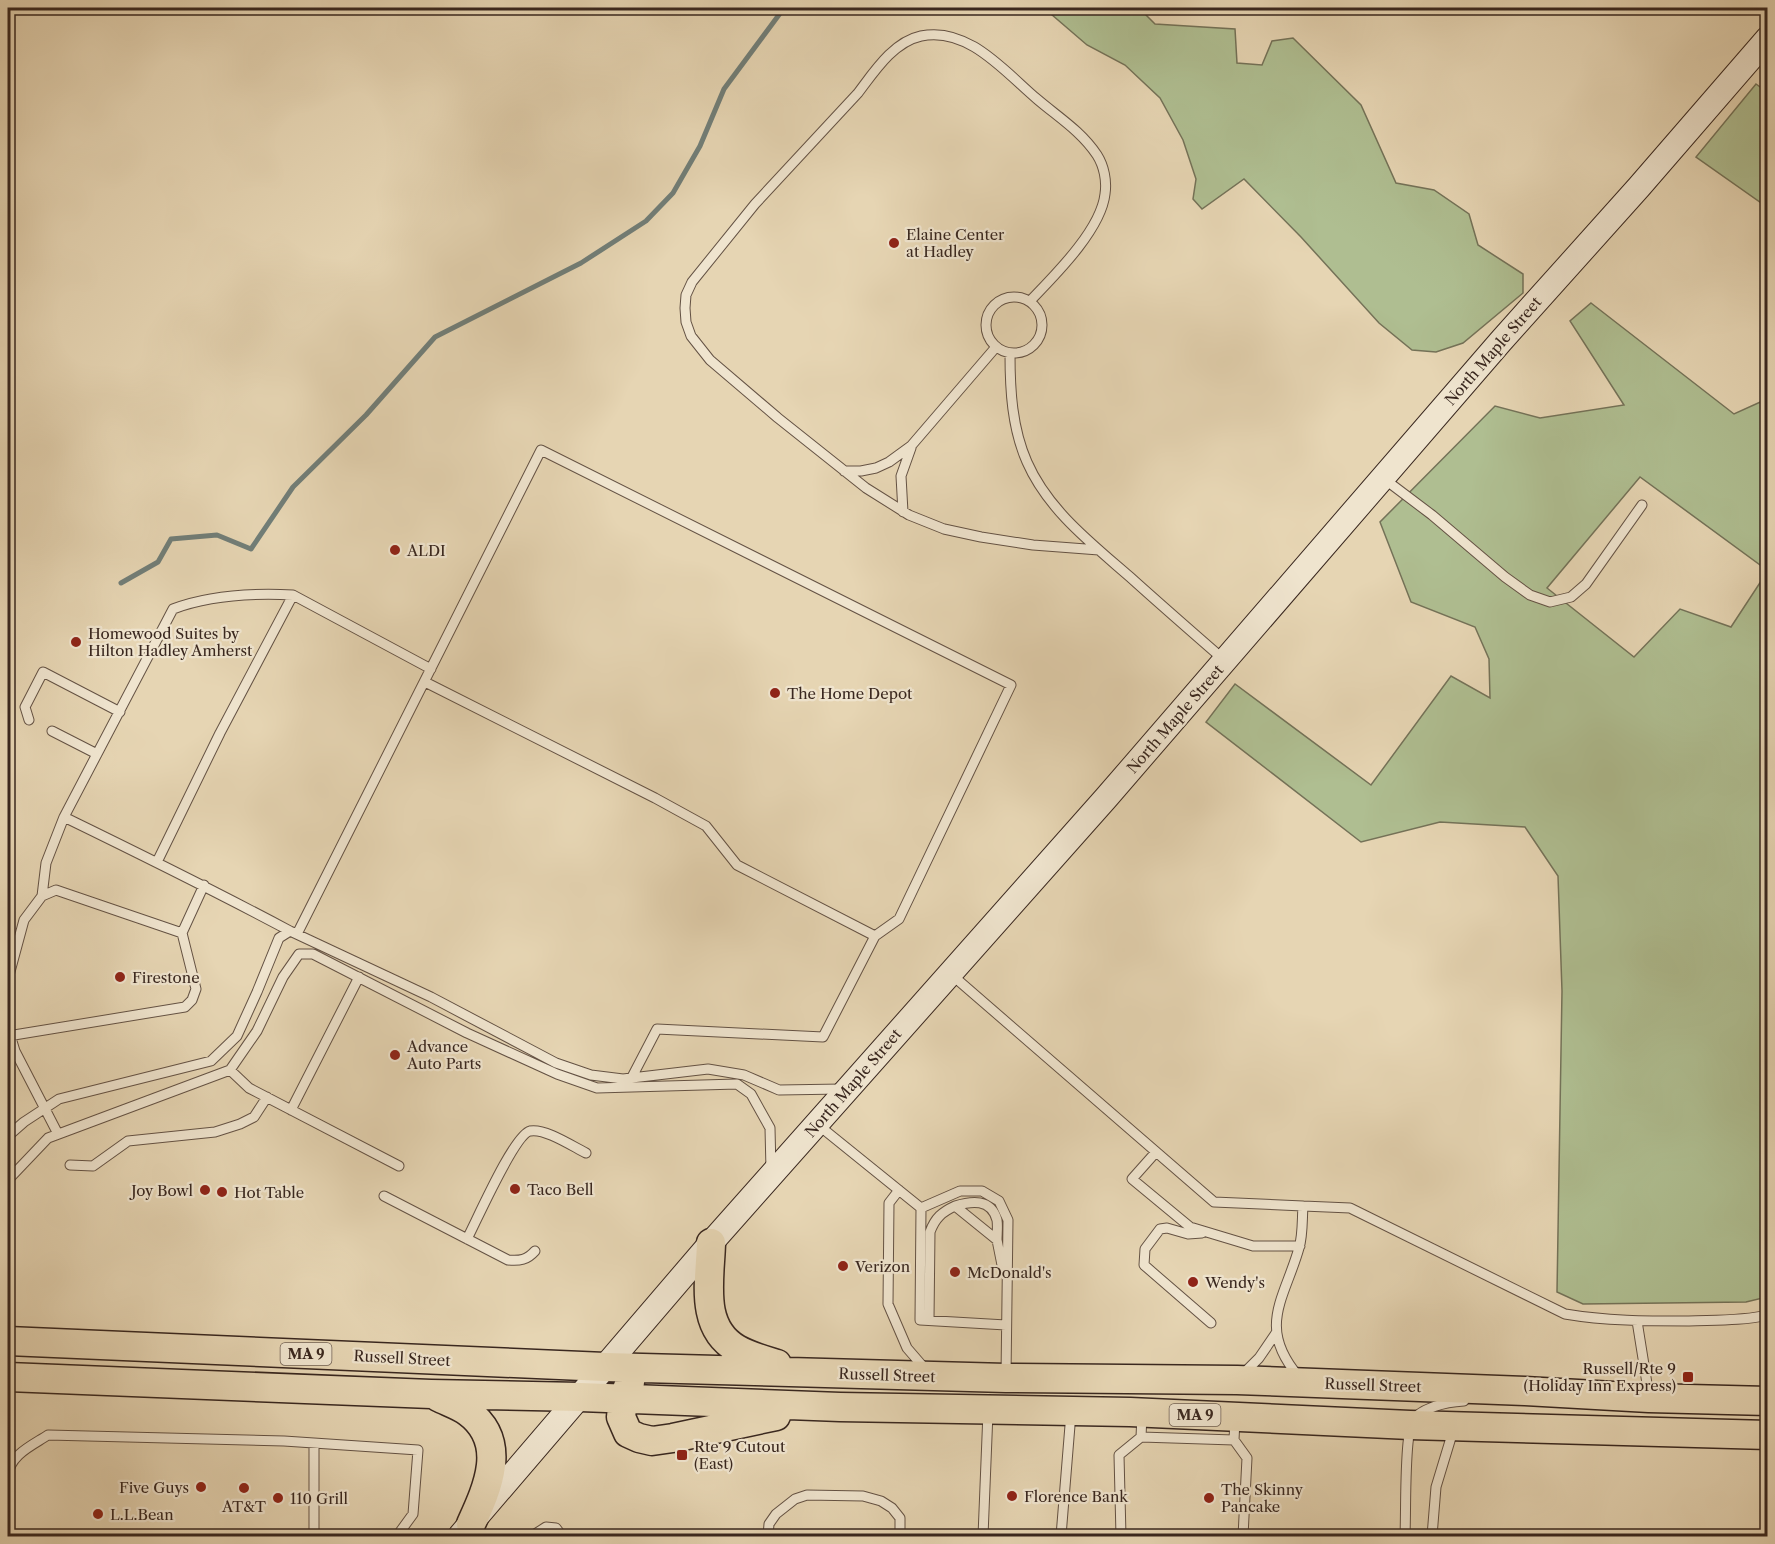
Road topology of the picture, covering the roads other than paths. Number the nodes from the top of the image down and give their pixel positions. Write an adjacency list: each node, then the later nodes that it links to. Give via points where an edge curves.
1 (1767, 38): 7 (main road, North Maple Street)
2 (1030, 302): 3 (lane, via 1019,297 1007,298 992,308 986,325 988,337); 4 (lane, via 1041,315 1042,333 1028,351); 6 (lane, via 1097,219 1106,193 1102,164 1071,126 993,59 944,35 912,39 887,58 735,228 692,282 685,302 688,329 710,360)
3 (996, 347): 4 (lane); 5 (lane)
4 (1010, 354): 10 (lane, via 1015,419 1026,460 1056,509)
5 (911, 446): 6 (lane, via 876,468); 9 (lane, via 901,476)
6 (844, 471): 9 (lane)
7 (1383, 478): 8 (lane, via 1504,578 1530,595 1550,602 1571,597 1586,584); 12 (main road, North Maple Street)
8 (1642, 505)
9 (903, 512): 10 (lane, via 963,534)
10 (1099, 550): 12 (lane)
11 (293, 595): 13 (lane); 15 (lane, via 189,602 172,609); 20 (lane)
12 (1225, 661): 26 (main road, North Maple Street)
13 (431, 669): 14 (lane); 25 (lane, via 541,450 1011,685 899,919)
14 (425, 682): 24 (lane); 25 (lane, via 706,826 737,865)
15 (120, 712): 16 (lane, via 43,672 25,708); 18 (lane)
16 (30, 720)
17 (52, 731): 18 (lane)
18 (97, 754): 19 (lane)
19 (64, 817): 20 (lane); 22 (lane, via 46,863)
20 (157, 862): 21 (lane)
21 (204, 885): 23 (lane); 24 (lane)
22 (42, 896): 23 (lane, via 56,890); 28 (lane, via 24,920)
23 (182, 933): 29 (lane, via 196,989 185,1007)
24 (293, 933): 31 (lane, via 431,997 556,1063 591,1075); 34 (lane, via 279,938 237,1036 211,1062 59,1099)
25 (875, 936): 31 (lane, via 823,1036 657,1029)
26 (950, 973): 32 (main road, North Maple Street); 39 (lane)
27 (359, 977): 30 (lane, via 313,954 299,954 283,977 257,1032); 35 (lane); 43 (lane, via 467,1033 597,1088 737,1084 751,1094 770,1128)
28 (8, 979)
29 (8, 1033): 34 (lane)
30 (230, 1070): 33 (lane, via 249,1088); 37 (lane)
31 (632, 1077): 32 (lane, via 708,1069 744,1075 780,1090)
32 (847, 1088): 36 (main road, North Maple Street)
33 (267, 1097): 35 (lane); 41 (lane, via 254,1117 240,1124 215,1132 128,1141 93,1166)
34 (44, 1108): 37 (lane); 38 (lane)
35 (291, 1110): 42 (lane)
36 (817, 1124): 43 (main road, North Maple Street); 45 (lane)
37 (58, 1134): 44 (lane, via 48,1138)
38 (8, 1137)
39 (1156, 1152): 48 (lane, via 1214,1202); 50 (lane, via 1132,1179 1190,1227)
40 (586, 1153): 51 (lane, via 542,1132 523,1134)
41 (70, 1165)
42 (399, 1166)
43 (771, 1175): 53 (main road, North Maple Street)
44 (8, 1180)
45 (899, 1190): 49 (lane); 67 (lane, via 889,1203 888,1304 907,1348)
46 (384, 1196): 51 (lane)
47 (955, 1206): 52 (lane); 52 (lane, via 972,1200 985,1204 997,1220); 58 (lane, via 943,1211 930,1232)
48 (1303, 1206): 54 (lane); 59 (lane, via 1350,1208 1564,1314)
49 (921, 1208): 56 (lane, via 960,1191 982,1191 999,1201 1008,1220); 58 (lane, via 920,1320)
50 (1210, 1233): 54 (lane, via 1253,1246); 60 (lane, via 1160,1229 1145,1249 1144,1265)
51 (467, 1239): 55 (lane, via 508,1260 519,1261)
52 (997, 1240): 56 (lane)
53 (711, 1243): 64 (main road, North Maple Street); 66 (highway, via 709,1309 722,1338 740,1351)
54 (1300, 1246): 62 (lane, via 1279,1302)
55 (536, 1251)
56 (1006, 1284): 61 (lane)
57 (1767, 1316): 59 (lane, via 1743,1320)
58 (929, 1320): 61 (lane)
59 (1637, 1321): 75 (lane)
60 (1211, 1323)
61 (1006, 1325): 69 (lane)
62 (1276, 1333): 70 (lane); 71 (lane, via 1287,1363)
63 (8, 1341): 64 (highway, Russell Street / MA 9)
64 (605, 1367): 65 (highway, Russell Street / MA 9); 74 (main road, North Maple Street)
65 (640, 1368): 66 (highway, Russell Street / MA 9); 76 (highway)
66 (798, 1372): 67 (highway, Russell Street / MA 9)
67 (932, 1376): 69 (highway, Russell Street / MA 9)
68 (8, 1377): 73 (highway, MA 9)
69 (1006, 1378): 70 (highway, Russell Street / MA 9)
70 (1237, 1380): 71 (highway, Russell Street / MA 9)
71 (1304, 1382): 72 (highway, Russell Street / MA 9)
72 (1525, 1391): 75 (highway, Russell Street / MA 9); 82 (lane, via 1426,1410)
73 (431, 1394): 74 (highway, MA 9); 88 (highway, via 469,1412 482,1426 489,1442 492,1464 488,1487)
74 (580, 1397): 76 (highway, MA 9); 88 (main road, North Maple Street)
75 (1649, 1398): 77 (highway, Russell Street / MA 9)
76 (622, 1399): 78 (highway, MA 9); 78 (highway, via 621,1417 628,1432 652,1441 758,1418)
77 (1767, 1401)
78 (840, 1407): 79 (highway, MA 9)
79 (988, 1410): 80 (highway, MA 9); 95 (lane)
80 (1071, 1411): 81 (highway, MA 9); 96 (lane)
81 (1142, 1425): 84 (highway, MA 9); 97 (lane, via 1119,1455)
82 (1410, 1425): 83 (highway, MA 9); 84 (highway, MA 9); 99 (lane)
83 (1455, 1426): 85 (highway, MA 9); 100 (lane, via 1436,1487)
84 (1235, 1429): 98 (lane, via 1247,1458)
85 (1767, 1435)
86 (314, 1443): 87 (lane, via 48,1435 19,1453); 89 (lane); 90 (lane, via 418,1450 413,1514)
87 (8, 1476)
88 (465, 1530)
89 (314, 1536)
90 (397, 1536)
91 (532, 1536): 92 (lane, via 546,1527 556,1528)
92 (562, 1536)
93 (768, 1536): 94 (lane, via 769,1524 776,1514 807,1495 863,1496 881,1501 900,1518)
94 (900, 1536)
95 (983, 1536)
96 (1061, 1536)
97 (1121, 1536)
98 (1244, 1536)
99 (1405, 1536)
100 (1432, 1536)

